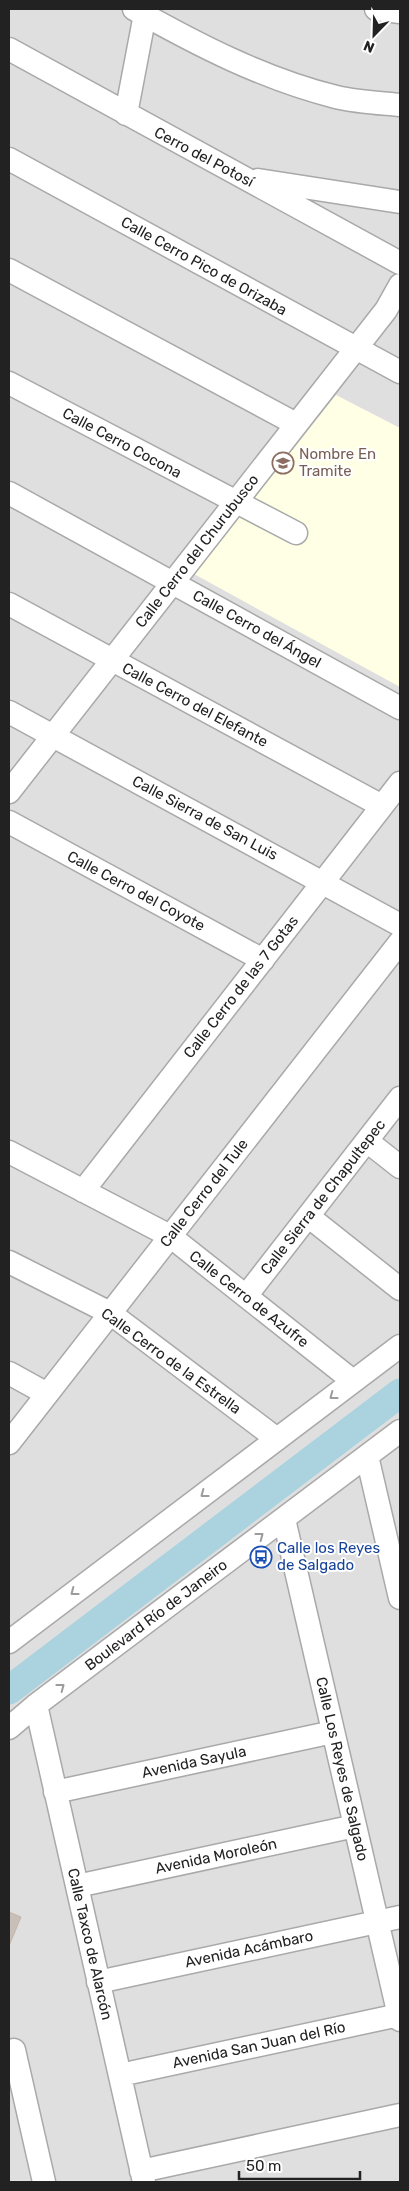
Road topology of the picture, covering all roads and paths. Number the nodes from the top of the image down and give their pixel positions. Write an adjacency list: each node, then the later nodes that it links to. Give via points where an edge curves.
1 (376, 9): 3 (street)
2 (141, 11): 5 (street, via 198,45 264,74 337,97); 6 (street)
3 (400, 12)
4 (9, 49): 6 (street, Cerro del Potosí)
5 (400, 105)
6 (126, 114): 8 (street, Cerro del Potosí)
7 (9, 159): 13 (street, Calle Cerro Pico de Orizaba)
8 (242, 177): 9 (street); 10 (street, Cerro del Potosí)
9 (400, 202)
10 (400, 263)
11 (9, 270): 16 (street)
12 (400, 285): 13 (street, Calle Cerro del Churubusco, via 386,310)
13 (356, 348): 14 (street, Calle Cerro Pico de Orizaba); 16 (street, Calle Cerro del Churubusco)
14 (400, 372)
15 (9, 382): 18 (street, Calle Cerro Cocona)
16 (296, 424): 18 (street, Calle Cerro del Churubusco)
17 (9, 493): 20 (street, Calle Cerro del Ángel)
18 (235, 502): 19 (street, Calle Cerro Cocona); 20 (street, Calle Cerro del Churubusco)
19 (296, 533)
20 (172, 583): 22 (street, Calle Cerro del Churubusco); 23 (street, Calle Cerro del Ángel)
21 (9, 604): 22 (street, Calle Cerro del Elefante)
22 (112, 660): 25 (street, Calle Cerro del Churubusco); 28 (street, Calle Cerro del Elefante)
23 (400, 708)
24 (9, 712): 25 (street, Calle Sierra de San Luis)
25 (53, 735): 27 (street, Calle Cerro del Churubusco); 30 (street, Calle Sierra de San Luis)
26 (400, 783): 28 (street, Calle Cerro de las 7 Gotas)
27 (9, 792)
28 (382, 806): 30 (street, Calle Cerro de las 7 Gotas)
29 (9, 822): 33 (street, Calle Cerro del Coyote)
30 (324, 882): 31 (street, Calle Sierra de San Luis); 33 (street, Calle Cerro de las 7 Gotas)
31 (400, 925)
32 (400, 942): 40 (street, Calle Cerro del Tule)
33 (263, 960): 38 (street, Calle Cerro de las 7 Gotas)
34 (400, 1098): 35 (street, Calle Sierra de Chapultepec)
35 (367, 1141): 37 (street); 39 (street, Calle Sierra de Chapultepec)
36 (9, 1152): 38 (street, Calle Cerro de Azufre)
37 (400, 1166)
38 (83, 1190): 40 (street, Calle Cerro de Azufre)
39 (308, 1216): 42 (street); 43 (street, Calle Sierra de Chapultepec)
40 (170, 1236): 43 (street, Calle Cerro de Azufre); 44 (street, Calle Cerro del Tule)
41 (9, 1262): 44 (street, Calle Cerro de la Estrella)
42 (400, 1289)
43 (246, 1296): 47 (street, Calle Cerro de Azufre)
44 (110, 1314): 48 (street, Calle Cerro del Tule); 50 (street, Calle Cerro de la Estrella)
45 (400, 1346): 47 (street)
46 (9, 1373): 48 (street)
47 (353, 1381): 50 (street, one-way to 50)
48 (47, 1394): 51 (street, Calle Cerro del Tule)
49 (400, 1431): 52 (street, Boulevard Río de Janeiro)
50 (277, 1439): 55 (street, one-way to 55)
51 (9, 1443)
52 (367, 1456): 53 (street, Boulevard Río de Janeiro); 54 (street)
53 (284, 1519): 56 (street, Boulevard Río de Janeiro, one-way to 53); 58 (street, Calle Los Reyes de Salgado)
54 (400, 1598)
55 (9, 1642)
56 (36, 1705): 57 (street, Boulevard Río de Janeiro); 59 (street, Calle Taxco de Alarcón)
57 (9, 1728)
58 (333, 1732): 59 (street, Avenida Sayula); 60 (street, Calle Los Reyes de Salgado)
59 (55, 1792): 61 (street, Calle Taxco de Alarcón)
60 (355, 1826): 61 (street, Avenida Moroleón); 63 (street, Calle Los Reyes de Salgado)
61 (76, 1886): 64 (street, Calle Taxco de Alarcón)
62 (400, 1917): 63 (street, Avenida Acámbaro)
63 (377, 1922): 64 (street, Avenida Acámbaro); 65 (street, Calle Los Reyes de Salgado)
64 (98, 1982): 67 (street, Calle Taxco de Alarcón)
65 (400, 2018): 67 (street, Avenida San Juan del Río)
66 (14, 2050): 68 (street)
67 (120, 2075): 70 (street, Calle Taxco de Alarcón)
68 (17, 2097): 71 (street)
69 (400, 2115): 70 (street)
70 (142, 2176)
71 (44, 2182)

